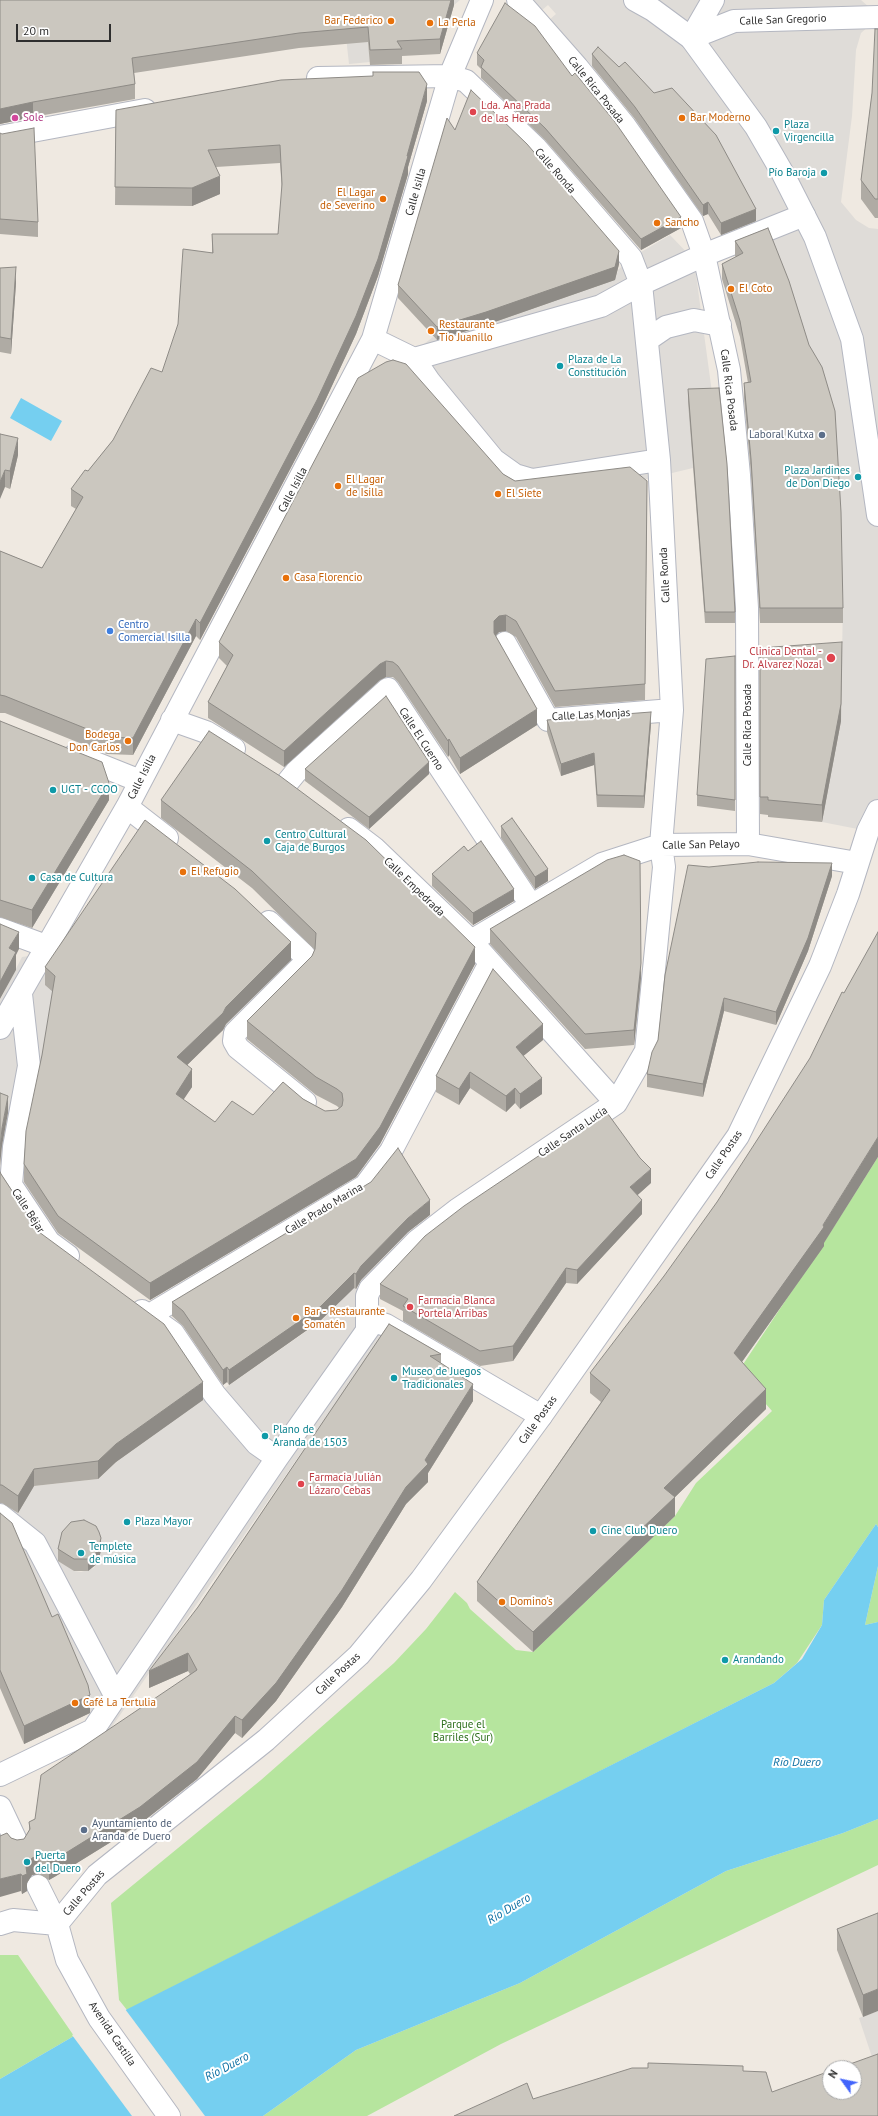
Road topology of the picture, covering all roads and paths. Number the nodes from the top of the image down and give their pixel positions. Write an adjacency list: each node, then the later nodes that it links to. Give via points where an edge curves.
1 (482, 0): 7 (street, Calle Isilla)
2 (518, 0): 12 (street, Calle Rica Posada, via 625,126 692,221)
3 (635, 0): 6 (street)
4 (712, 0): 6 (street)
5 (878, 17): 6 (street, Calle San Gregorio, via 734,21)
6 (691, 38): 11 (street, via 756,128)
7 (450, 76): 8 (street, via 359,76); 13 (street, Calle Ronda, via 466,81 536,148 631,258); 15 (street, Calle Isilla)
8 (300, 81)
9 (168, 106): 10 (street)
10 (0, 137)
11 (804, 215): 12 (street); 19 (street, via 816,237 852,339)
12 (704, 255): 13 (street); 14 (street, Calle Rica Posada)
13 (641, 284): 16 (street, Calle Ronda); 17 (street, via 601,306)
14 (720, 325): 16 (street, via 694,320 666,327); 30 (street, Calle Rica Posada, via 729,370 739,475 747,608)
15 (373, 339): 17 (street); 22 (street, Calle Isilla)
16 (647, 340): 18 (street, Calle Ronda)
17 (414, 359): 18 (street, via 494,460 515,475 532,480)
18 (659, 460): 21 (street, Calle Ronda)
19 (878, 515)
20 (505, 643): 21 (street, Calle Las Monjas, via 548,720)
21 (672, 710): 31 (street, Calle Ronda)
22 (172, 720): 24 (street, Calle Isilla); 25 (street, via 206,732)
23 (59, 749): 24 (street)
24 (140, 781): 27 (street, Calle Isilla)
25 (287, 783): 26 (street); 35 (street, Calle El Cuerno, via 388,689)
26 (306, 797)
27 (127, 807): 32 (street); 39 (street, Calle Isilla)
28 (878, 811): 33 (street, Calle Postas)
29 (331, 815): 38 (street, Calle Empedrada, via 374,848)
30 (748, 844): 31 (street, Calle San Pelayo); 33 (street, Calle San Pelayo)
31 (661, 845): 34 (street, Calle Ronda); 35 (street, Calle San Pelayo, via 602,864)
32 (182, 850)
33 (857, 863): 49 (street, Calle Postas, via 848,894 820,966 738,1136)
34 (664, 867): 43 (street, Calle Santa Lucía, via 646,1051)
35 (530, 905): 38 (street, Calle San Pelayo)
36 (254, 908): 44 (street, via 304,955 305,960 303,966 235,1033 234,1041 238,1048)
37 (0, 929): 39 (street)
38 (472, 941): 40 (street, Calle Empedrada)
39 (44, 950): 41 (street, Calle Isilla)
40 (490, 963): 43 (street, Calle Empedrada); 47 (street, Calle Prado Marina, via 365,1186)
41 (21, 994): 42 (street, Calle Isilla); 45 (street, Calle Béjar, via 29,1066 14,1147 11,1184 48,1242)
42 (0, 1028)
43 (616, 1103): 48 (street, Calle Santa Lucía, via 457,1210 417,1241 370,1289 367,1296)
44 (320, 1111)
45 (86, 1269)
46 (123, 1297): 47 (street)
47 (148, 1316): 50 (street, via 173,1333 215,1395 257,1444)
48 (367, 1329): 49 (street, via 376,1322 386,1325); 50 (street)
49 (541, 1416): 58 (street, Calle Postas, via 421,1580 359,1655 266,1740 97,1875)
50 (277, 1458): 52 (street)
51 (0, 1515): 52 (street, via 35,1543)
52 (116, 1697): 53 (street, via 93,1730)
53 (0, 1775)
54 (0, 1807): 55 (street)
55 (18, 1845)
56 (38, 1886): 58 (street, Avenida Castilla)
57 (0, 1924): 58 (street, via 13,1920)
58 (58, 1928): 59 (street, Avenida Castilla, via 67,1960 99,2018)
59 (169, 2116)

